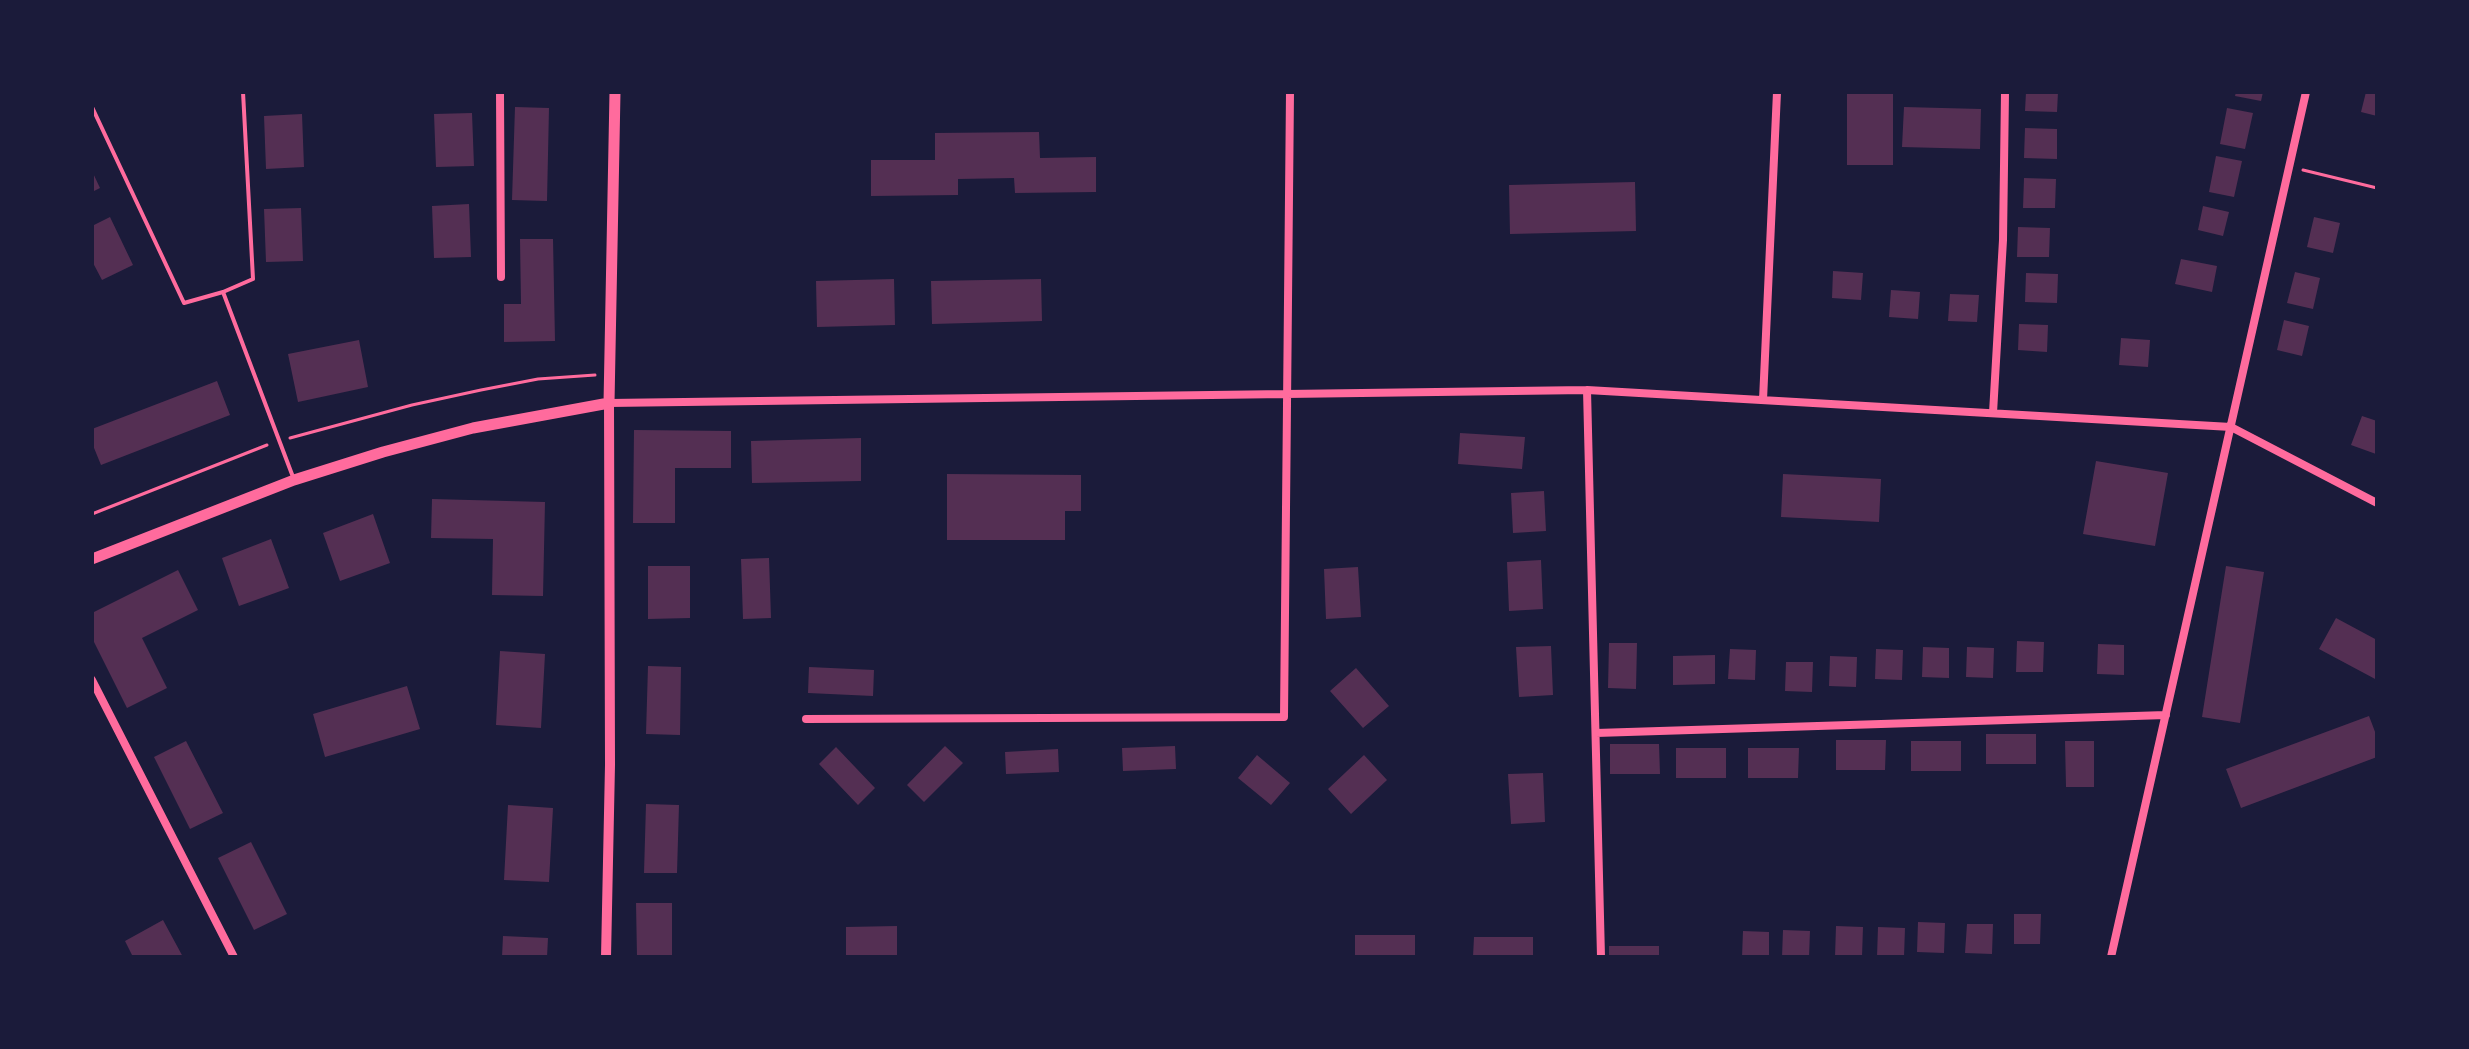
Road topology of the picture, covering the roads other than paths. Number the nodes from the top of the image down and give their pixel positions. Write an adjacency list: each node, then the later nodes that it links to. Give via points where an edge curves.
1 (243, 92): 10 (lane, via 253,279)
2 (500, 92): 9 (street)
3 (615, 92): 14 (main road)
4 (1290, 92): 12 (street)
5 (1777, 92): 13 (street)
6 (2005, 92): 15 (street)
7 (2306, 92): 16 (street)
8 (92, 107): 10 (lane, via 184,303)
9 (501, 277)
10 (223, 292): 17 (lane)
11 (1587, 390): 12 (street); 13 (street); 23 (street)
12 (1287, 394): 14 (street); 22 (street, via 1284,717)
13 (1763, 400): 15 (street)
14 (609, 403): 17 (main road, via 473,428); 25 (street)
15 (1993, 413): 16 (street)
16 (2231, 427): 18 (street); 21 (street)
17 (294, 480): 19 (main road)
18 (2377, 503)
19 (92, 559)
20 (92, 680): 24 (street)
21 (2166, 715): 23 (street); 27 (street)
22 (806, 719)
23 (1596, 733): 26 (street)
24 (234, 957)
25 (606, 957)
26 (1601, 957)
27 (2111, 957)

